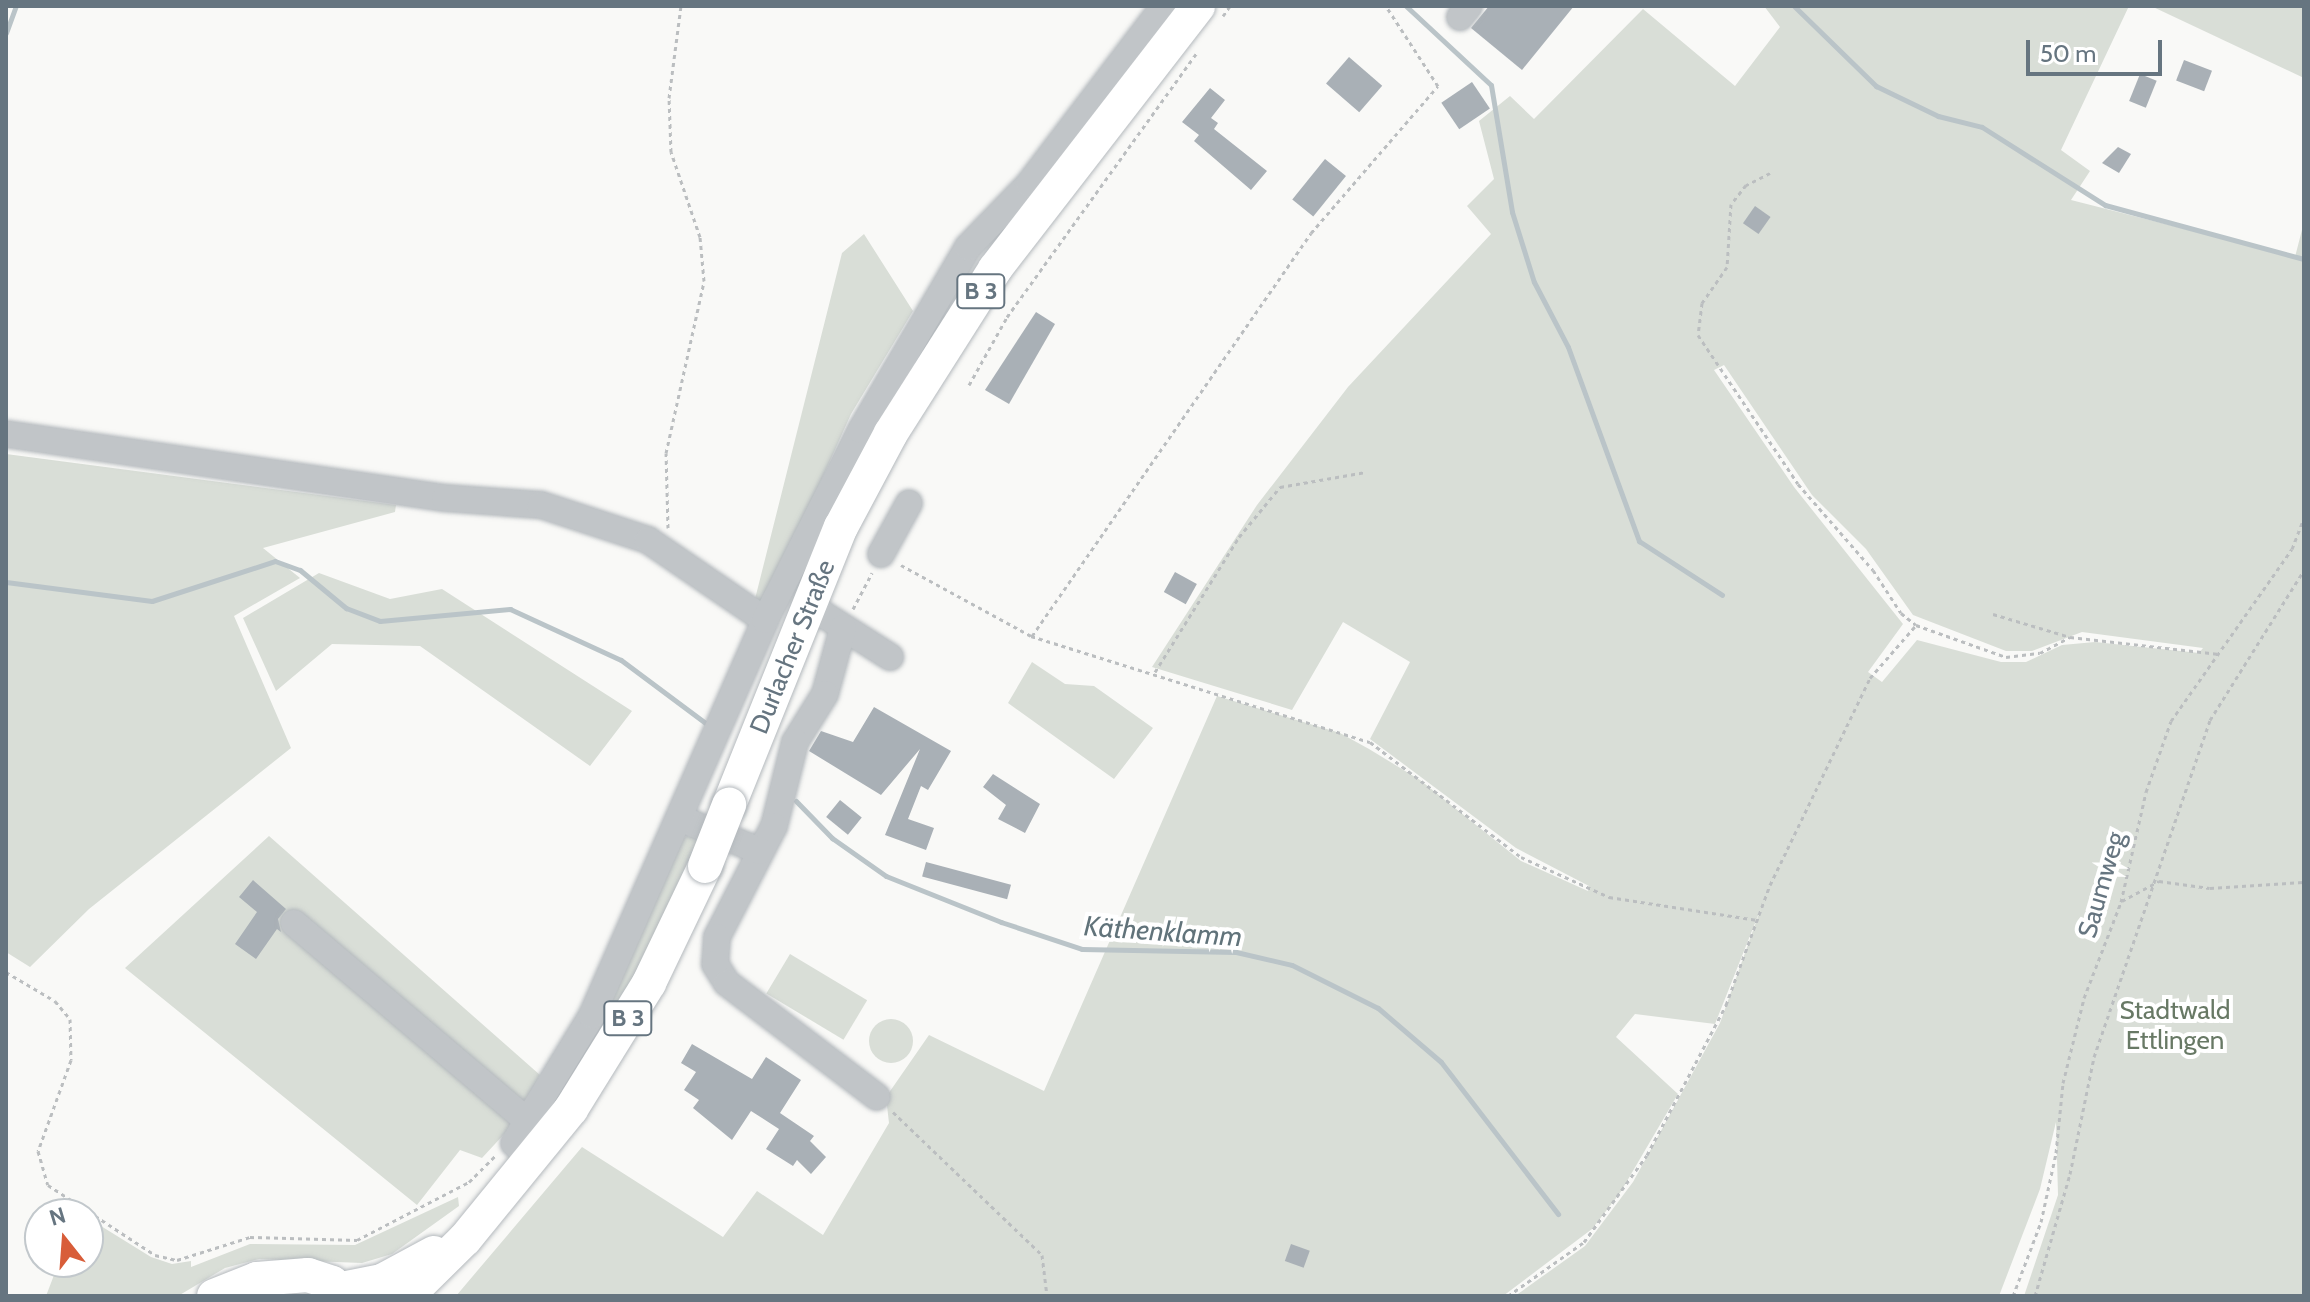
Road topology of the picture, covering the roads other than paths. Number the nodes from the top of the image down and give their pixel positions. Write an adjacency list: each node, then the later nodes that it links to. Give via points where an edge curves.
1 (1164, 6): 3 (lane, via 1029,184)
2 (1210, 12): 4 (main road, Durlacher Straße / B 3)
3 (968, 247): 4 (lane); 9 (lane, via 861,430)
4 (995, 269): 8 (main road, Durlacher Straße / B 3, via 891,433 841,527)
5 (6, 434): 9 (lane, via 445,498 541,505 648,540)
6 (909, 503): 7 (lane)
7 (881, 554)
8 (810, 606): 10 (lane); 16 (main road, Durlacher Straße / B 3, bridge, via 705,866 642,994)
9 (765, 620): 12 (lane)
10 (843, 628): 11 (lane); 13 (lane, via 825,694 795,742 774,826)
11 (890, 657)
12 (679, 818): 13 (lane); 16 (lane, via 592,1015)
13 (760, 851): 15 (lane, via 717,937 715,964 727,983)
14 (294, 923): 16 (lane)
15 (877, 1097)
16 (526, 1142): 17 (main road, Durlacher Straße / B 3)
17 (465, 1239): 19 (main road, via 382,1281); 22 (main road, Durlacher Straße / B 3)
18 (257, 1279): 19 (main road, via 308,1275); 20 (main road); 21 (main road)
19 (345, 1292)
20 (214, 1296)
21 (304, 1296)
22 (407, 1296)

